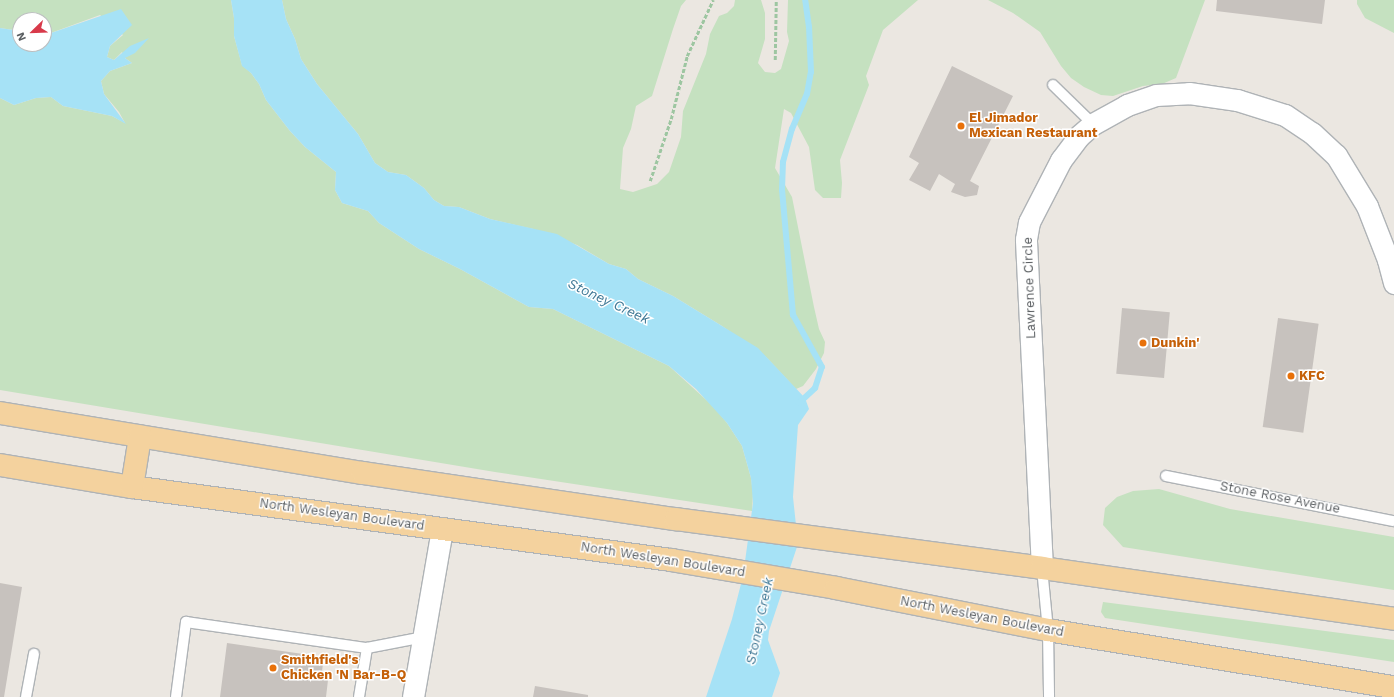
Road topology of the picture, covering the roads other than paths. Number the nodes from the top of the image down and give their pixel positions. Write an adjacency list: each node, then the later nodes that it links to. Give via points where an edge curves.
1 (1053, 85): 2 (lane)
2 (1093, 124): 3 (street, Lawrence Circle, via 1127,105 1156,95 1189,93 1237,100 1285,115 1312,133 1336,155 1367,206); 11 (street, Lawrence Circle, via 1079,136 1054,173 1030,222 1026,239)
3 (1394, 283)
4 (0, 413): 5 (highway)
5 (140, 437): 8 (highway); 11 (highway, via 363,474)
6 (0, 466): 8 (highway, North Wesleyan Boulevard)
7 (1166, 476): 9 (lane, Stone Rose Avenue)
8 (132, 487): 10 (highway, North Wesleyan Boulevard)
9 (1394, 521)
10 (442, 529): 13 (highway, North Wesleyan Boulevard, via 671,560 836,588); 14 (street)
11 (1042, 568): 12 (highway); 13 (lane)
12 (1394, 620)
13 (1048, 630): 17 (highway, North Wesleyan Boulevard); 22 (lane)
14 (424, 637): 15 (lane); 21 (street)
15 (366, 648): 19 (lane, via 186,622); 20 (lane)
16 (34, 654): 18 (lane)
17 (1394, 687)
18 (26, 697)
19 (176, 697)
20 (359, 697)
21 (413, 697)
22 (1049, 697)

